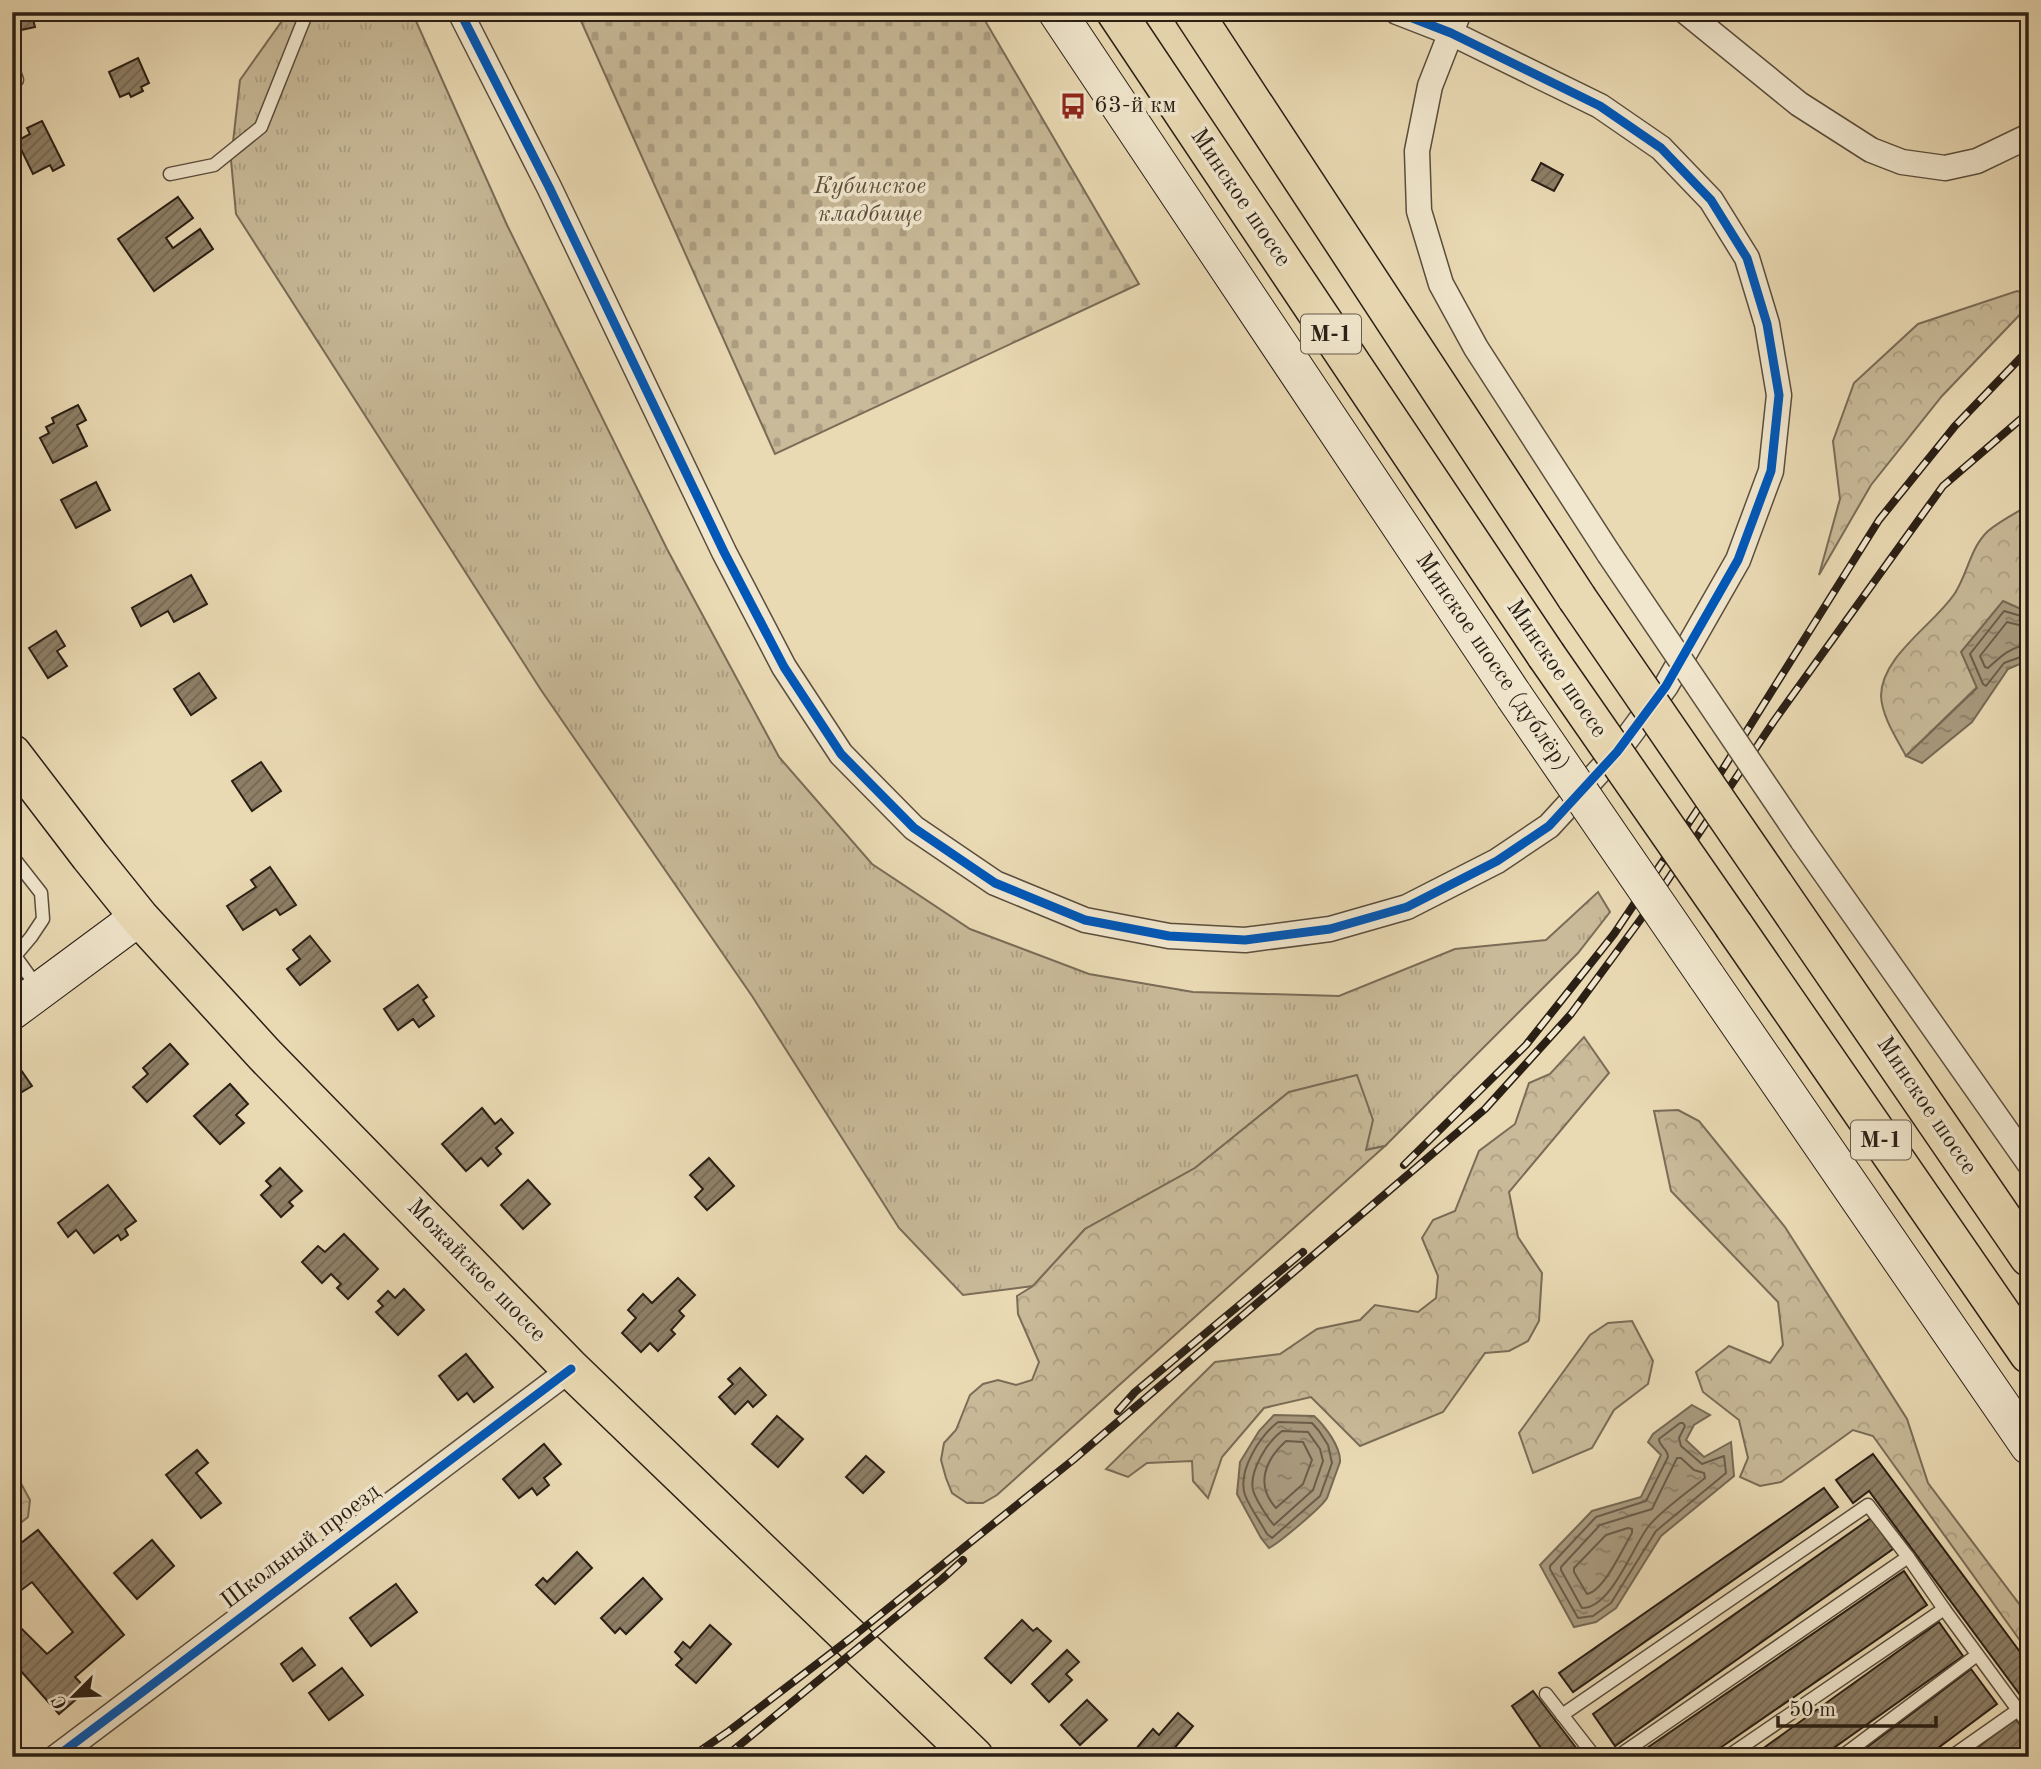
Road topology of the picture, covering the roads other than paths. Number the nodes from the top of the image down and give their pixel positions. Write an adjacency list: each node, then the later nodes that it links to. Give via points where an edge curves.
1 (307, 12): 12 (lane, via 261,127 214,165)
2 (460, 12): 8 (street, via 724,552 784,667 841,754 914,828 995,883 1085,920 1169,936 1245,940 1329,929 1407,907 1497,862 1549,826 1617,752 1666,686 1738,560 1772,471 1779,395 1767,324 1747,258 1711,201 1661,148 1600,106)
3 (1057, 12): 21 (main road, Минское шоссе (дублёр), bridge, via 1514,696)
4 (1116, 12): 19 (main road, Минское шоссе / М-1, bridge, via 1546,655)
5 (1193, 12): 18 (main road, Минское шоссе / М-1, bridge, via 1577,598)
6 (1397, 12): 8 (street)
7 (1686, 12): 11 (street, via 1799,104 1871,150 1902,162 1945,168 1977,160)
8 (1455, 23): 17 (street, bridge, via 1430,86 1417,151 1419,211 1441,284 1476,348 1609,554)
9 (12, 66): 10 (lane)
10 (17, 80)
11 (2029, 136)
12 (170, 174)
13 (12, 754): 15 (main road, Можайское шоссе)
14 (12, 856): 16 (lane, via 41,893 43,919 15,956)
15 (139, 917): 16 (main road); 20 (main road, Можайское шоссе, via 264,1054)
16 (26, 1001)
17 (2029, 1163)
18 (2029, 1257)
19 (2029, 1354)
20 (570, 1369): 29 (street, Школьный проезд); 30 (main road, Можайское шоссе)
21 (2029, 1446)
22 (1908, 1557): 23 (lane); 27 (lane, via 1868,1505); 32 (lane)
23 (1944, 1609): 24 (lane); 33 (lane)
24 (1977, 1655): 26 (lane); 34 (lane)
25 (1546, 1694): 27 (lane)
26 (2018, 1710): 28 (lane); 35 (lane)
27 (1562, 1715): 31 (lane)
28 (2029, 1725)
29 (56, 1757)
30 (974, 1757)
31 (1595, 1757)
32 (1617, 1757)
33 (1727, 1757)
34 (1840, 1757)
35 (1951, 1757)

